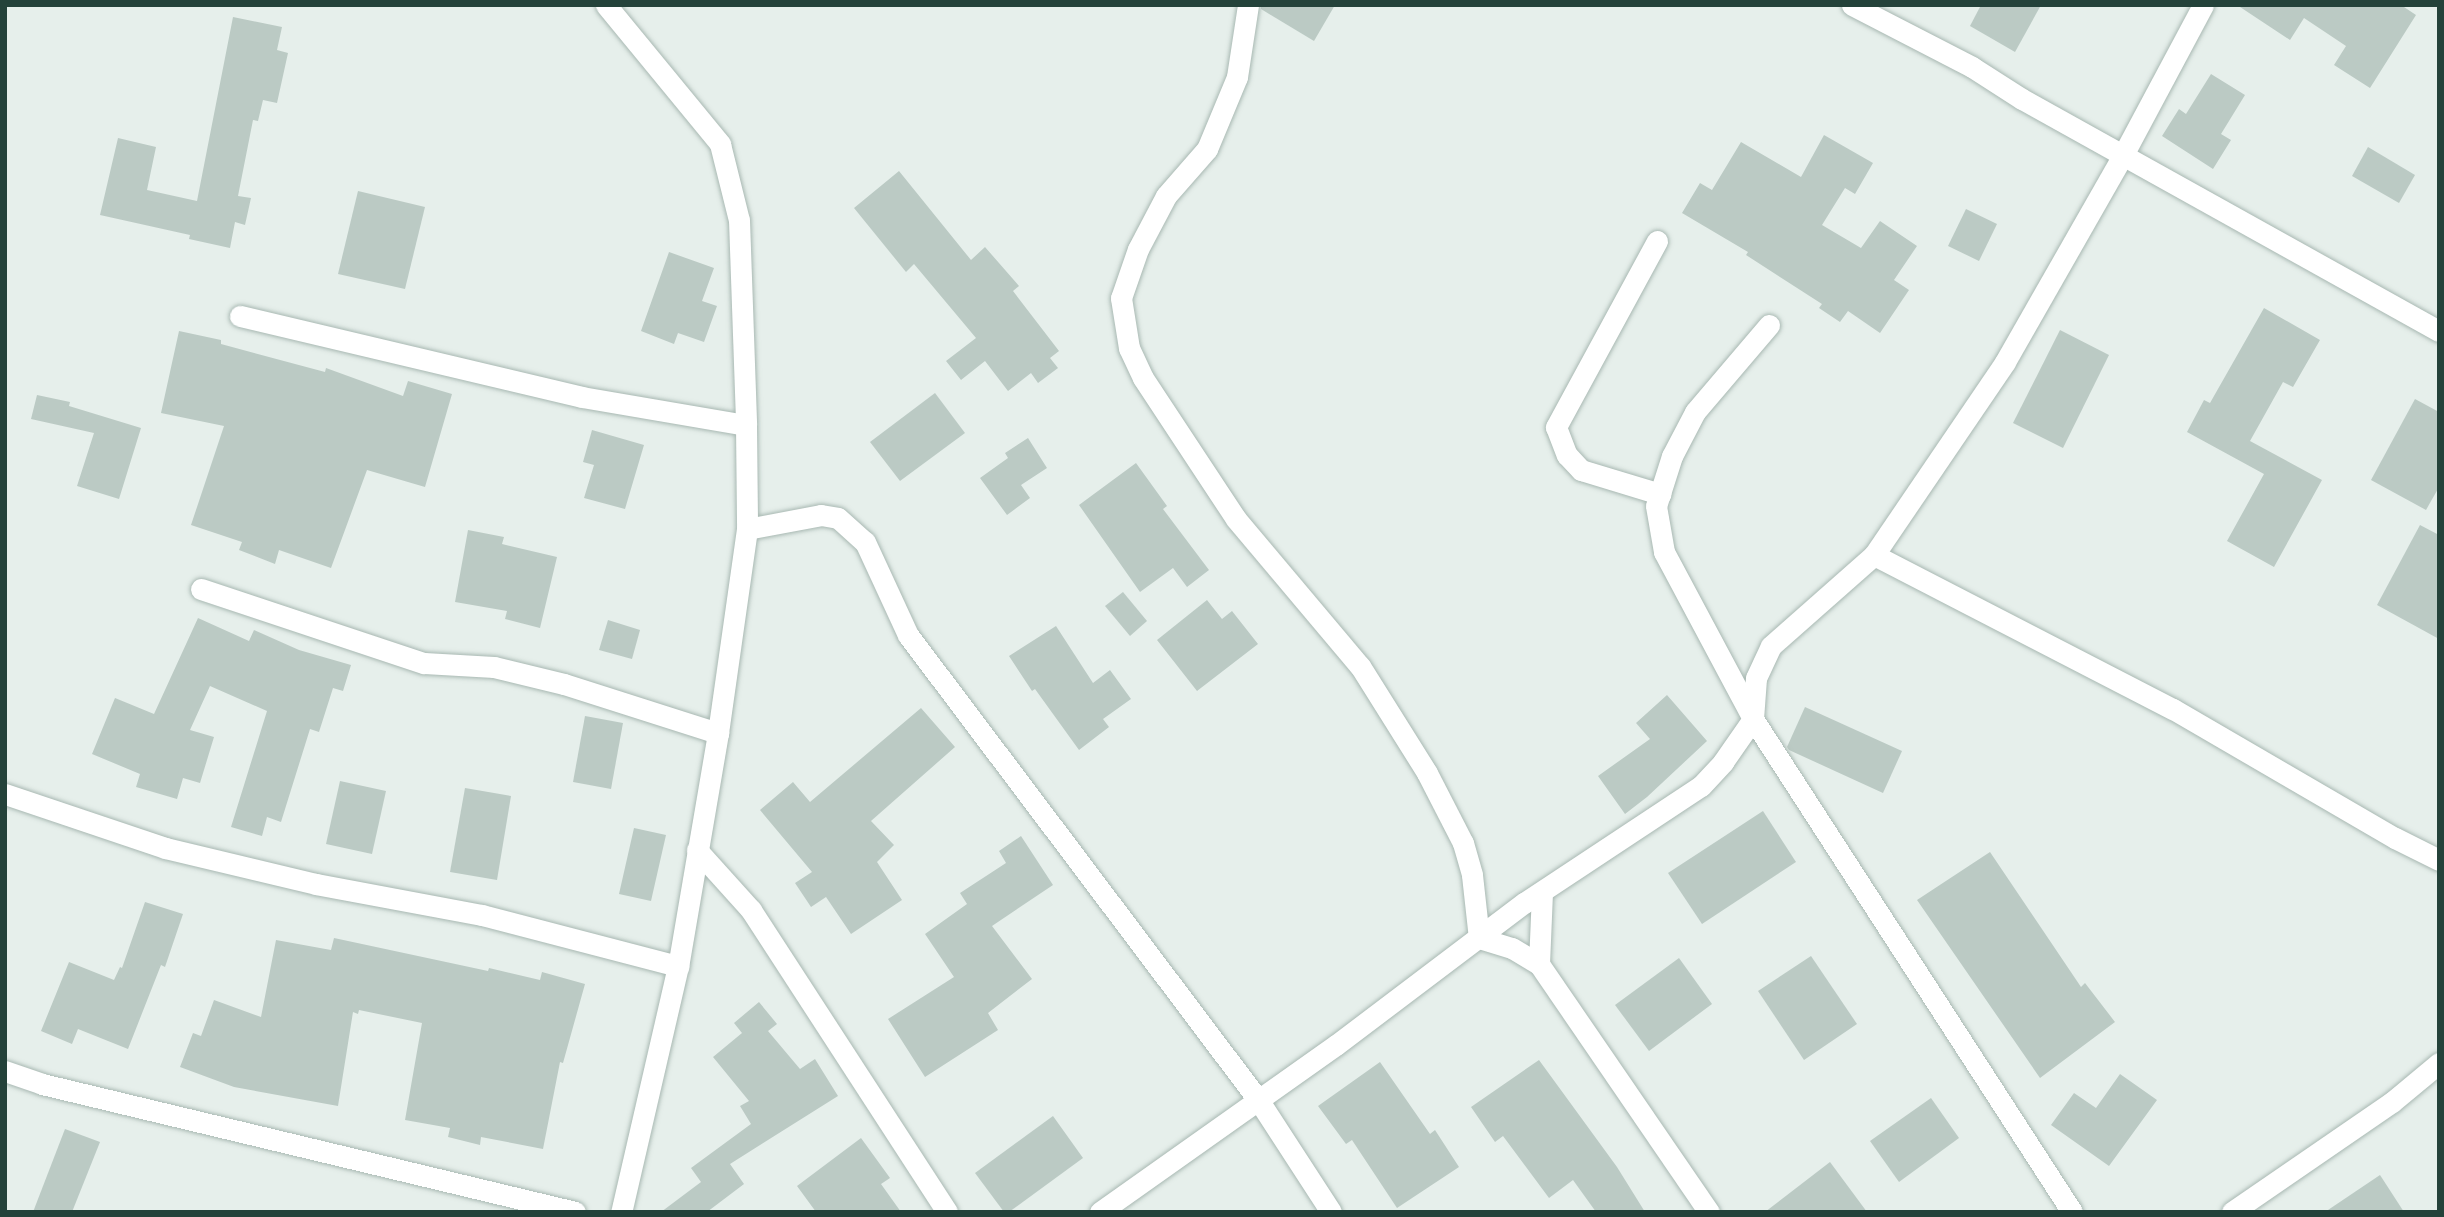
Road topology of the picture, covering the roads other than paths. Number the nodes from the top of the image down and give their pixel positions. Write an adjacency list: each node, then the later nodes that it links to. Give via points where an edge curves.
1 (606, 5): 10 (street, via 720,144 739,220)
2 (1248, 5): 21 (street, via 1237,77 1208,149 1167,196 1138,248 1121,298 1129,348 1143,378 1236,519 1360,666 1427,774 1463,843 1472,875)
3 (1852, 5): 5 (street, via 1972,67)
4 (2203, 5): 5 (street)
5 (2123, 155): 9 (street); 13 (street, via 2005,362)
6 (1657, 241): 11 (street, via 1556,427 1567,455 1581,470)
7 (240, 316): 10 (street, via 582,397)
8 (1769, 325): 11 (street, via 1695,412 1672,456)
9 (2439, 331)
10 (746, 425): 12 (street)
11 (1660, 495): 15 (street, via 1656,506 1664,552)
12 (747, 529): 16 (street); 26 (street, via 821,515 838,518 857,533 887,584 908,635)
13 (1874, 555): 15 (street, via 1771,646 1756,678); 19 (street, via 2173,709)
14 (201, 589): 16 (street, via 424,663 494,667)
15 (1753, 719): 20 (street, via 1701,786); 33 (street)
16 (718, 733): 18 (street)
17 (5, 794): 23 (street, via 165,848 316,884 482,915)
18 (696, 850): 23 (street); 29 (street, via 751,910)
19 (2439, 860)
20 (1542, 892): 21 (street); 22 (street)
21 (1479, 938): 22 (street, via 1512,948); 26 (street)
22 (1539, 964): 32 (street)
23 (678, 967): 28 (street)
24 (2439, 1063): 34 (street, via 2392,1102)
25 (5, 1071): 27 (street, via 42,1084)
26 (1259, 1101): 30 (street); 31 (street)
27 (575, 1212)
28 (621, 1212)
29 (947, 1212)
30 (1100, 1212)
31 (1331, 1212)
32 (1709, 1212)
33 (2072, 1212)
34 (2232, 1212)

